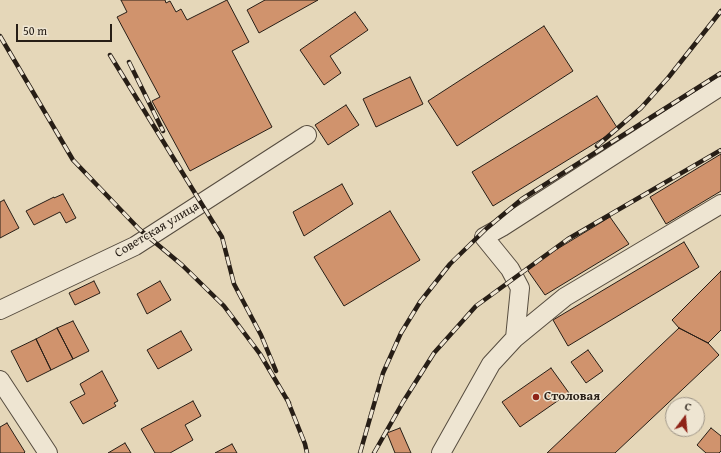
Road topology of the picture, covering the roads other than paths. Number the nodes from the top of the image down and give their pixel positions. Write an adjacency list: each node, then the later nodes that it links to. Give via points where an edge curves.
1 (721, 86): 5 (street, via 484,237 510,269 520,288)
2 (307, 135): 4 (street, Советская улица, via 135,246)
3 (721, 204): 5 (street, via 565,296)
4 (0, 310)
5 (515, 338): 8 (street, via 491,364)
6 (0, 380): 7 (street)
7 (48, 453)
8 (441, 453)

